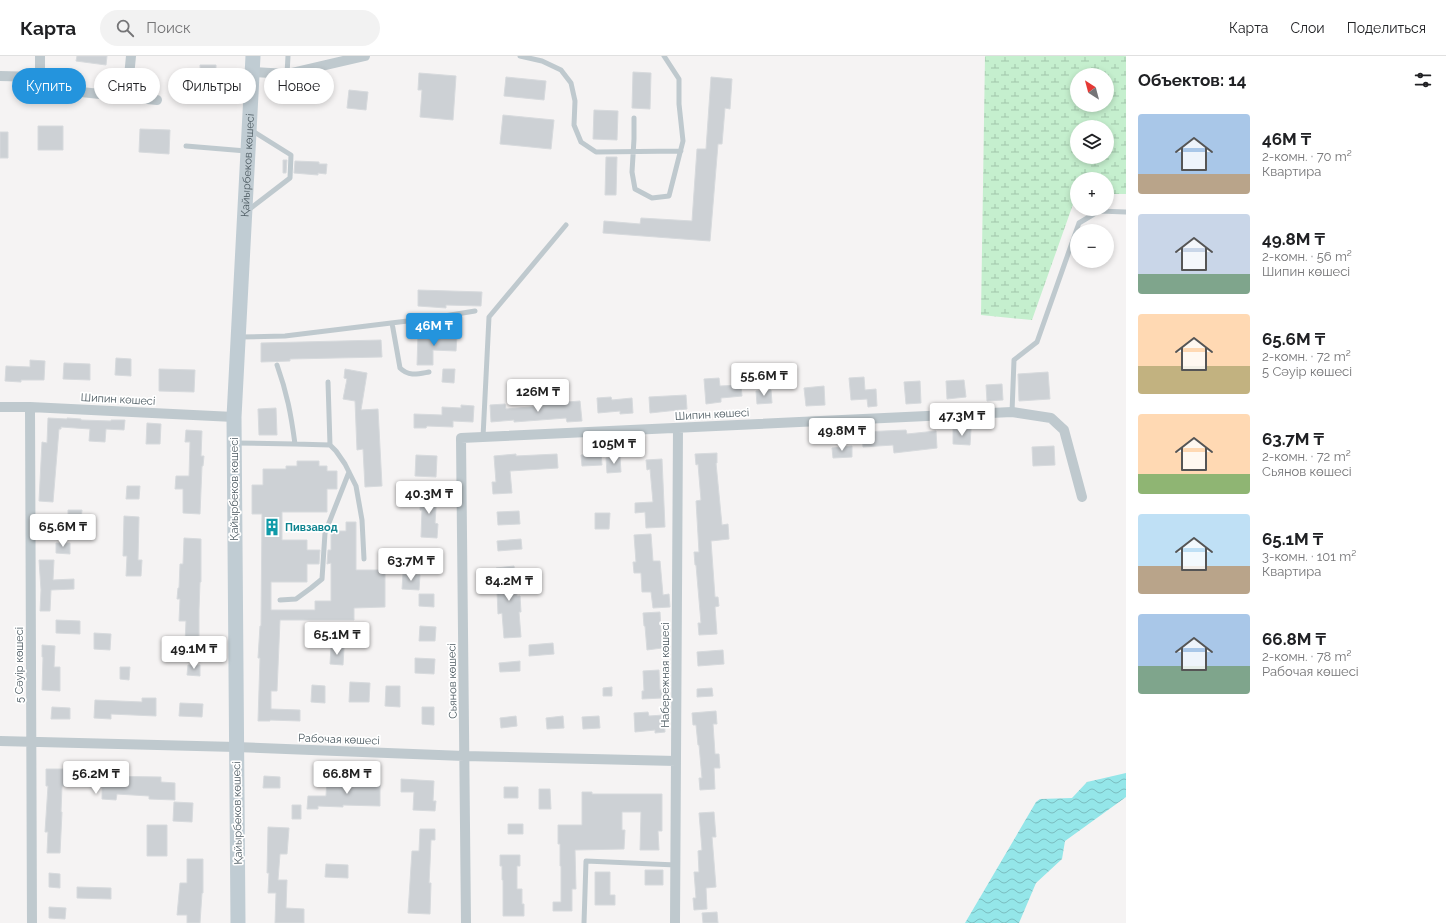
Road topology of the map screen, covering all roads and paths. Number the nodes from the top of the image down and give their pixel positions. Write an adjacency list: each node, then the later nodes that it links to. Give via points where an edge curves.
1 (40, 56): 8 (street)
2 (131, 56): 9 (street)
3 (254, 56): 10 (main road, Қайырбеков көшесі)
4 (288, 56): 11 (lane)
5 (365, 56): 12 (street)
6 (520, 56): 20 (lane, via 542,60 561,70 571,84 575,101 574,125 581,142 596,152)
7 (664, 56): 21 (lane, via 679,80 683,141)
8 (40, 68)
9 (130, 68)
10 (253, 68)
11 (287, 68)
12 (313, 68)
13 (0, 76): 14 (street)
14 (12, 76)
15 (251, 104): 17 (main road, Қайырбеков көшесі)
16 (634, 118): 20 (lane)
17 (250, 129): 19 (main road, Қайырбеков көшесі); 23 (lane, via 291,155 290,178)
18 (186, 146): 19 (lane)
19 (248, 151): 23 (main road, Қайырбеков көшесі)
20 (633, 151): 21 (lane); 21 (lane, via 632,172 635,189 652,198 669,196)
21 (681, 151)
22 (1126, 212): 33 (lane, via 1099,211 1080,223 1037,342 1014,360)
23 (245, 213): 27 (main road, Қайырбеков көшесі)
24 (566, 225): 36 (lane, via 489,317)
25 (475, 311): 26 (lane)
26 (392, 323): 27 (lane, via 285,336); 29 (lane, via 400,368 405,373 415,375)
27 (238, 337): 34 (main road, Қайырбеков көшесі)
28 (277, 365): 39 (lane, via 290,405)
29 (429, 372)
30 (328, 382): 40 (lane)
31 (0, 407): 32 (street, Шипин көшесі)
32 (30, 407): 34 (street, Шипин көшесі); 46 (street, 5 Сәуір көшесі)
33 (1012, 412): 35 (street, Шипин көшесі); 42 (street, Шипин көшесі, via 1051,418 1064,430)
34 (234, 418): 38 (main road, Қайырбеков көшесі)
35 (678, 428): 36 (street, Шипин көшесі); 49 (street, Набережная көшесі)
36 (483, 437): 37 (street, Шипин көшесі)
37 (461, 438): 48 (street, Сьянов көшесі)
38 (234, 443): 39 (lane); 47 (main road, Қайырбеков көшесі)
39 (295, 444): 40 (lane)
40 (330, 446): 41 (lane)
41 (349, 472): 43 (lane, via 356,486 360,504); 44 (lane, via 325,533 322,579 296,599)
42 (1082, 497)
43 (364, 559)
44 (280, 600)
45 (0, 740): 46 (street, Рабочая көшесі)
46 (31, 742): 47 (street, Рабочая көшесі); 51 (street, 5 Сәуір көшесі)
47 (236, 747): 48 (street, Рабочая көшесі); 52 (main road, Қайырбеков көшесі)
48 (464, 756): 49 (street, Рабочая көшесі); 53 (street, Сьянов көшесі)
49 (676, 761): 50 (street, Набережная көшесі)
50 (676, 865): 54 (lane, via 586,861); 55 (street, Набережная көшесі)
51 (32, 923)
52 (238, 923)
53 (466, 923)
54 (584, 923)
55 (675, 923)

